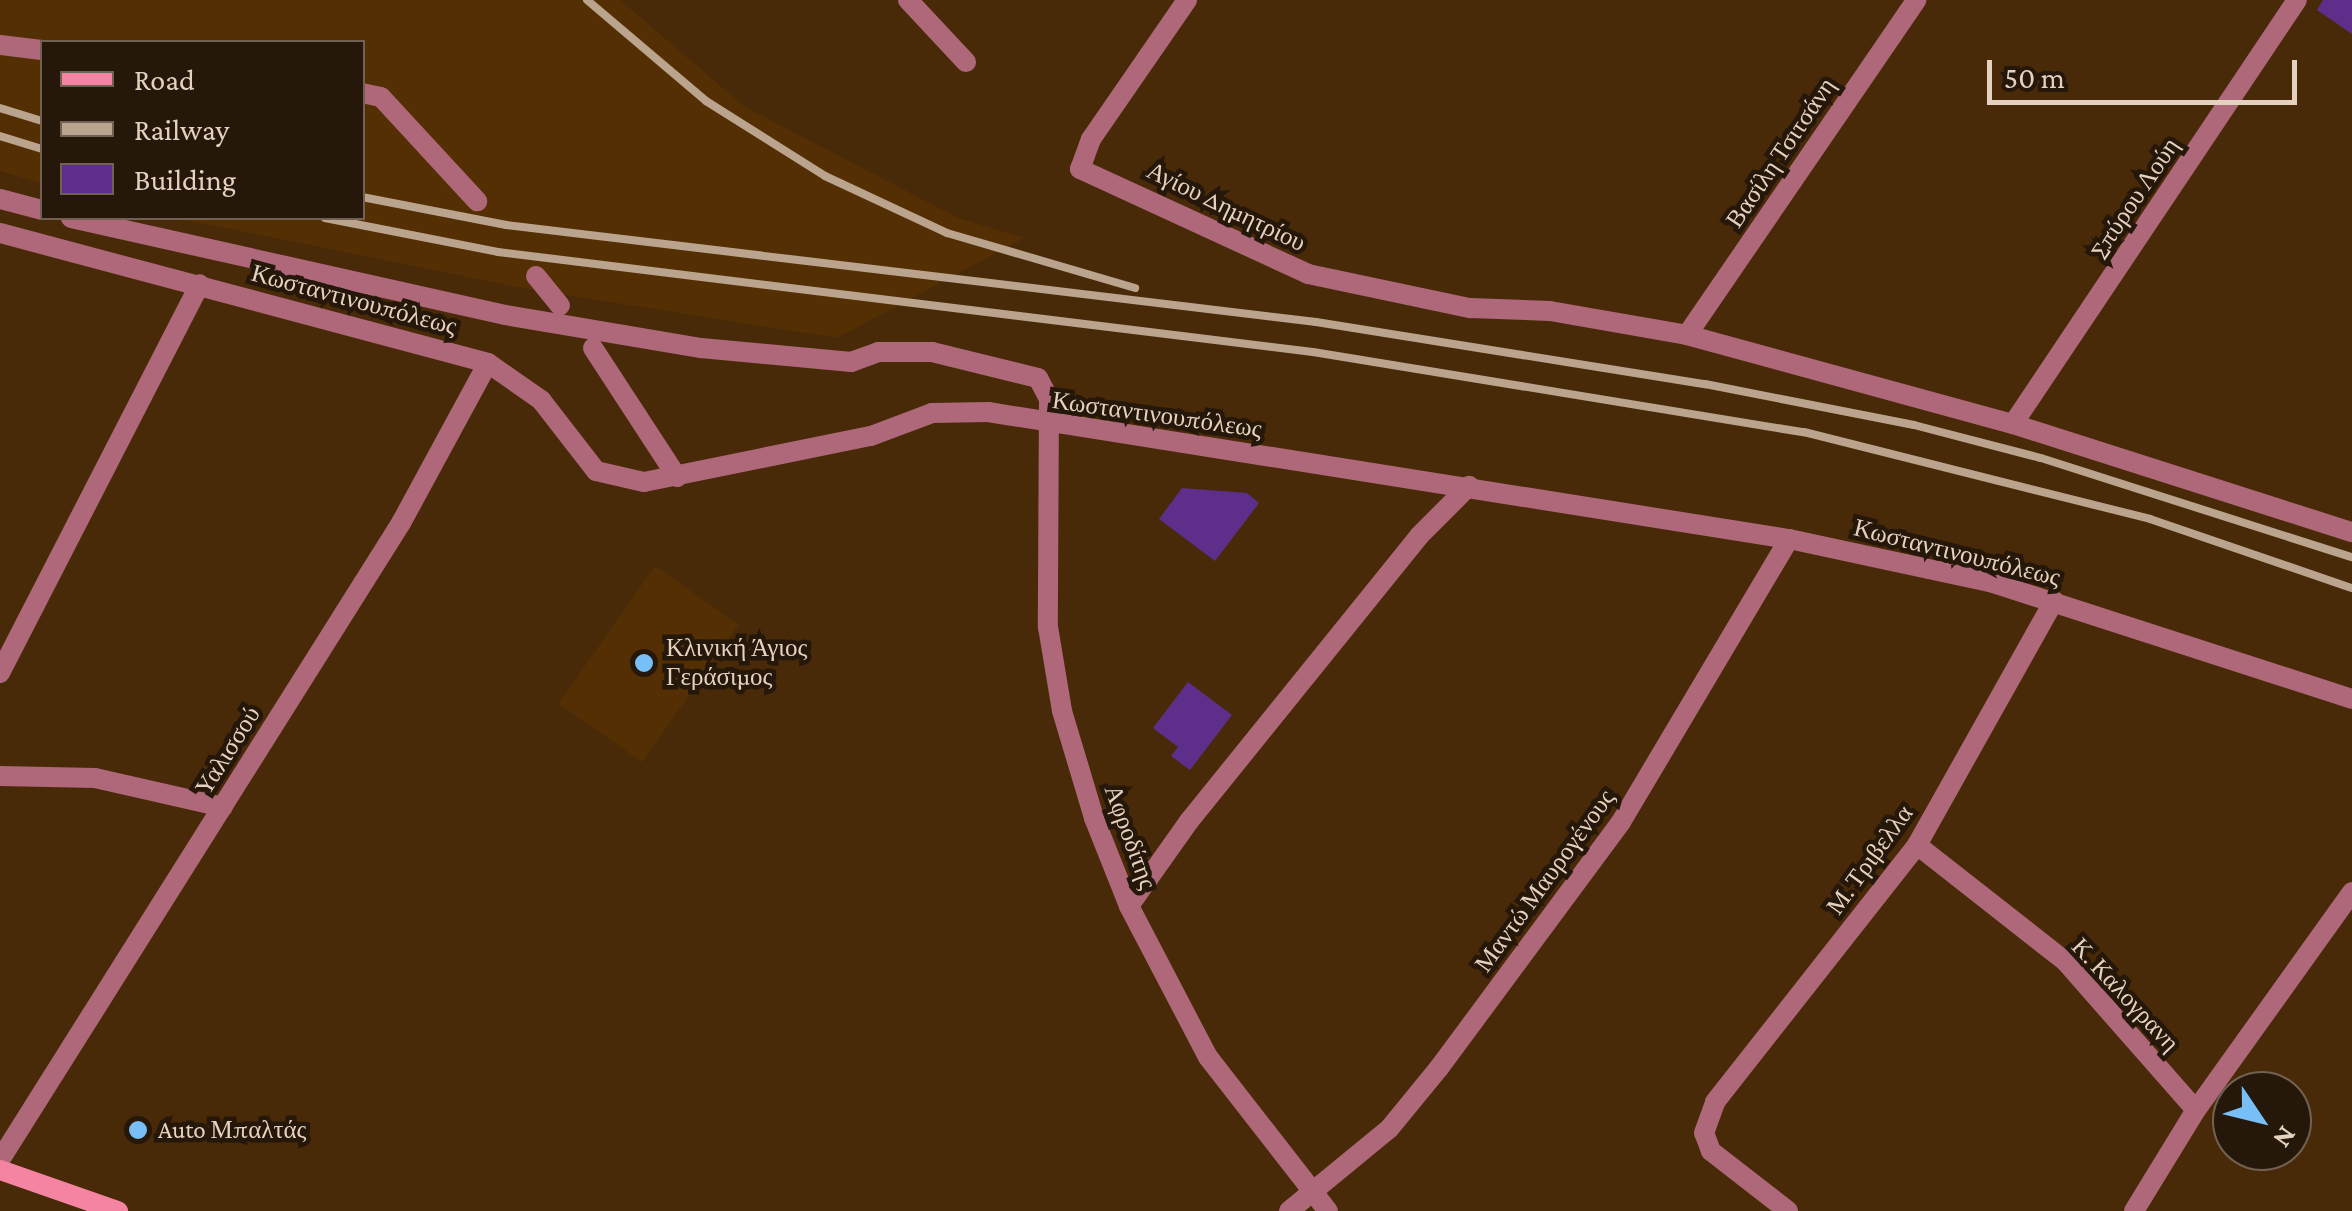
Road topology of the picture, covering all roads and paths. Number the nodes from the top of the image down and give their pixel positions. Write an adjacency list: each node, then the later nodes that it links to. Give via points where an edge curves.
1 (908, 0): 7 (street)
2 (1187, 0): 17 (street, Αγίου Δημητρίου, via 1091,139 1080,168 1308,274 1470,308 1550,312)
3 (1916, 0): 17 (street, Βασίλη Τσιτσάνη)
4 (2297, 0): 20 (street, Σπύρου Λούη)
5 (0, 45): 6 (street)
6 (40, 50)
7 (966, 62)
8 (365, 94): 10 (street, via 381,97)
9 (0, 199): 11 (street)
10 (477, 201)
11 (40, 209)
12 (80, 220): 21 (street, Κωσταντινουπόλεως, via 505,315 701,348 851,362 878,352 932,352 1024,372 1047,387)
13 (0, 233): 15 (street, Κωσταντινουπόλεως)
14 (536, 276): 16 (street)
15 (200, 284): 19 (street, Κωσταντινουπόλεως); 27 (street)
16 (560, 306)
17 (1687, 335): 20 (street)
18 (593, 348): 22 (street)
19 (488, 362): 22 (street, Κωσταντινουπόλεως, via 541,400 596,471 644,482); 30 (street, Υαλισσού, via 401,523)
20 (2014, 424): 24 (street)
21 (1049, 425): 22 (street, Κωσταντινουπόλεως, via 988,412 932,413 871,436); 23 (street, Κωσταντινουπόλεως); 33 (street, Αφροδίτης, via 1044,523 1054,660 1094,818)
22 (677, 477)
23 (1469, 486): 25 (street, Κωσταντινουπόλεως); 33 (street, via 1407,551)
24 (2352, 532)
25 (1789, 539): 26 (street, Κωσταντινουπόλεως); 37 (street, Μαντώ Μαυρογένους, via 1622,822 1389,1128)
26 (2054, 601): 28 (street, Κωσταντινουπόλεως); 31 (street, Μ. Τριβελλα)
27 (0, 673)
28 (2352, 699)
29 (0, 776): 30 (street, via 95,778)
30 (222, 807): 35 (street, Υαλισσού)
31 (1917, 845): 34 (street, Κ. Καλογρανη, via 2064,961); 38 (street, Μ. Τριβελλα, via 1715,1102 1704,1134 1710,1151)
32 (2352, 892): 34 (street)
33 (1129, 906): 37 (street, Αφροδίτης, via 1208,1058)
34 (2196, 1110): 42 (street)
35 (0, 1160)
36 (0, 1170): 39 (main road)
37 (1312, 1191): 40 (street, Μαντώ Μαυρογένους); 41 (street, Αφροδίτης)
38 (1785, 1210)
39 (118, 1211)
40 (1289, 1211)
41 (1328, 1211)
42 (2134, 1211)

